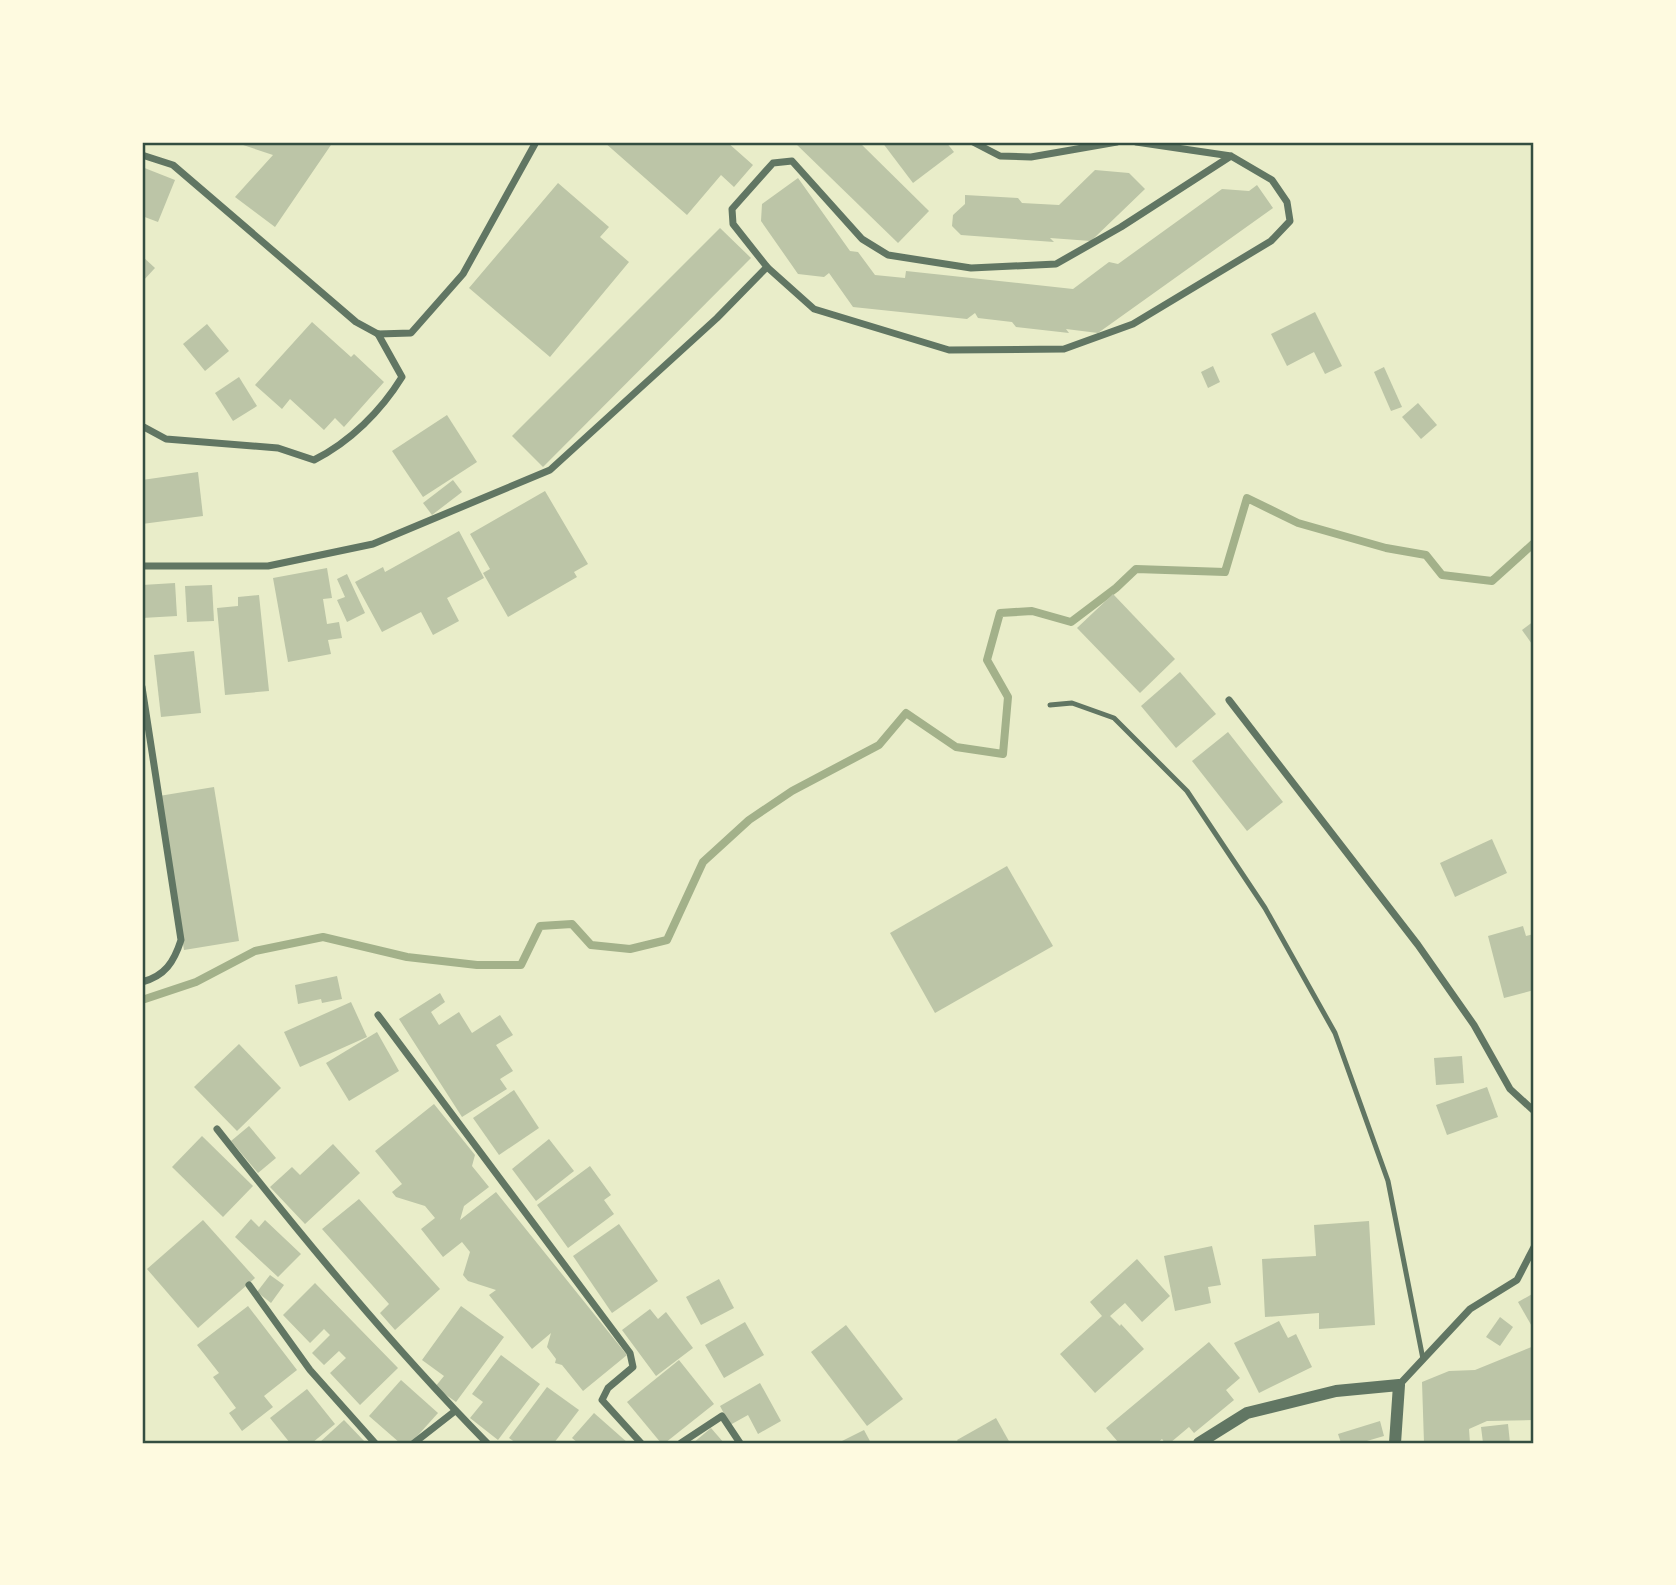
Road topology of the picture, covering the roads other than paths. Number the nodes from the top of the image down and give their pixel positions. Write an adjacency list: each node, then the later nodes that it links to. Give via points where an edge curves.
1 (536, 142): 8 (street, via 463,274 411,333)
2 (973, 142): 3 (street, via 1000,156 1031,157)
3 (1117, 142)
4 (1136, 142): 6 (street)
5 (142, 155): 8 (street, via 173,165 356,322)
6 (1231, 156): 7 (street, via 1056,264 971,268 888,255 862,239 792,161 773,163 732,209 733,224); 7 (street, via 1272,180 1287,202 1290,221 1271,241 1133,324 1064,349 949,349 814,309)
7 (768, 267): 10 (street, via 550,470 373,544 268,566)
8 (378, 334): 9 (street, via 402,377 387,402 332,451 314,460 278,448 166,439)
9 (142, 426)
10 (142, 566)
11 (142, 687): 14 (street, via 181,940 165,971)
12 (1229, 699): 16 (street, via 1418,945 1474,1025 1510,1089)
13 (1049, 705): 20 (lane, via 1072,703 1114,719 1187,791 1265,908 1335,1033 1388,1181)
14 (142, 982)
15 (378, 1015): 26 (street, via 630,1353 632,1367 608,1388 602,1400)
16 (1534, 1111)
17 (217, 1129): 22 (street, via 290,1222)
18 (1534, 1247): 20 (street, via 1517,1280 1470,1308)
19 (249, 1285): 23 (street, via 310,1370)
20 (1423, 1359): 21 (street)
21 (1399, 1385): 29 (street, via 1336,1391 1247,1413); 30 (street)
22 (455, 1411): 24 (street); 25 (street)
23 (375, 1443)
24 (414, 1443)
25 (487, 1443)
26 (642, 1443)
27 (681, 1443): 28 (street, via 722,1416)
28 (740, 1443)
29 (1199, 1443)
30 (1395, 1443)

